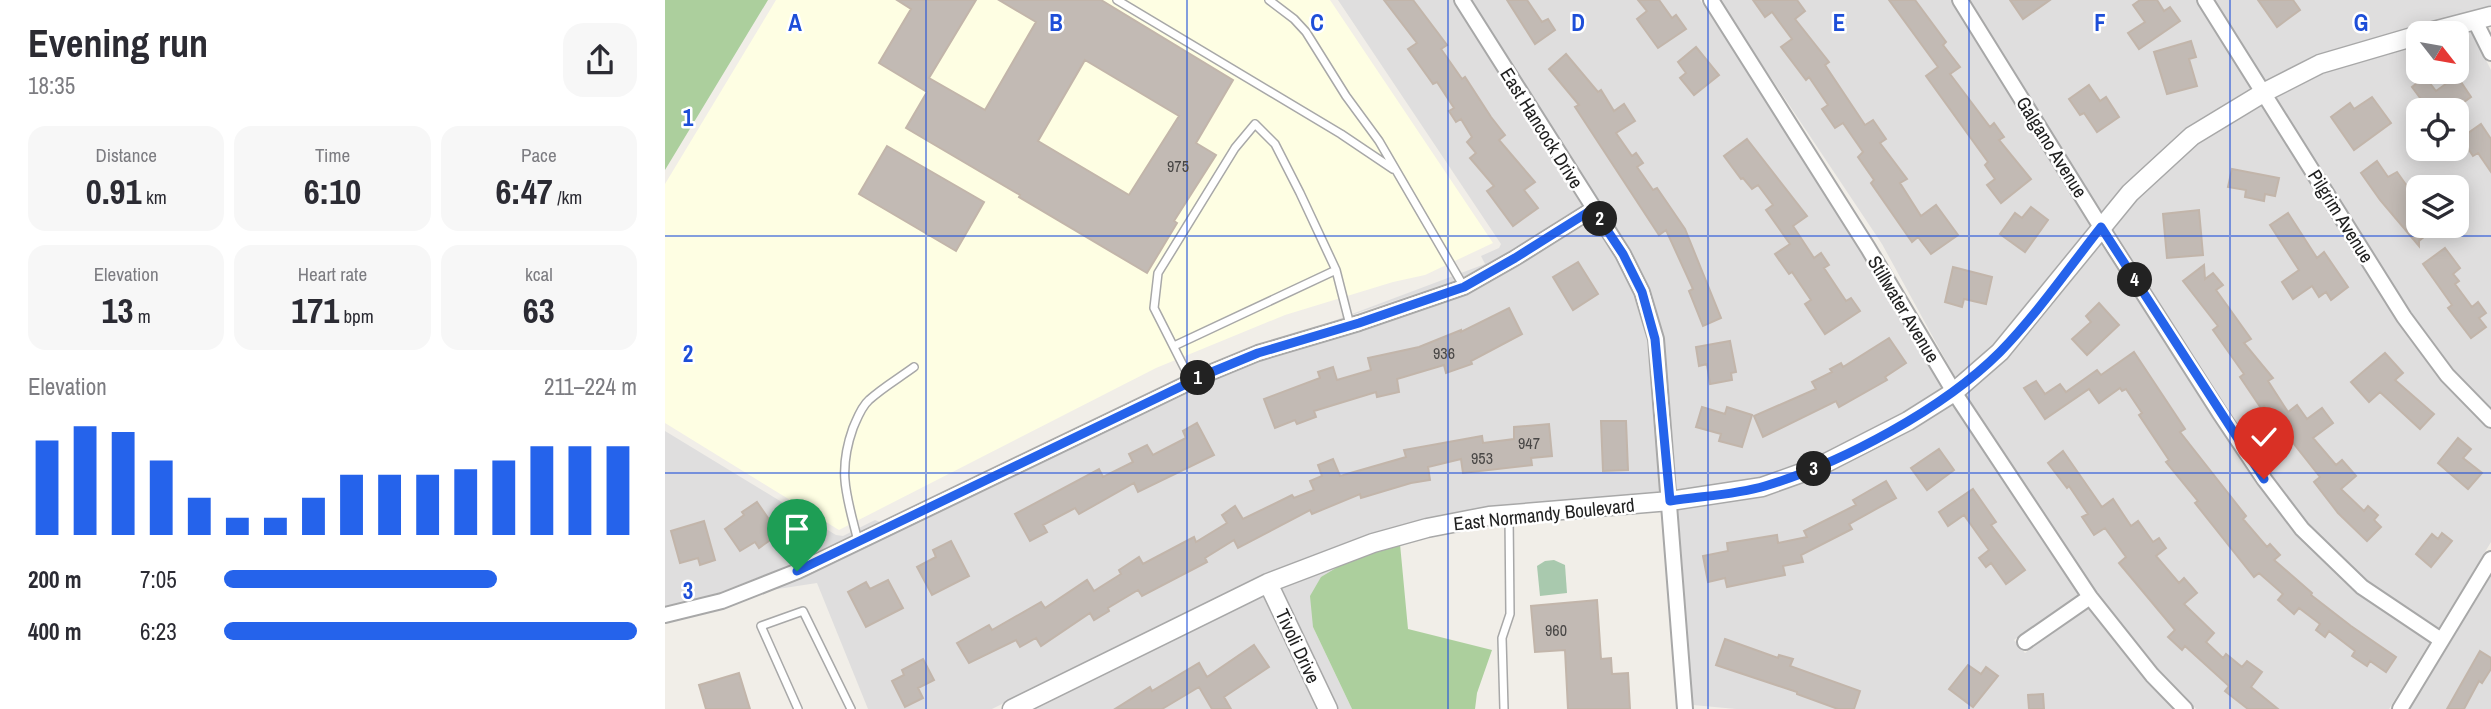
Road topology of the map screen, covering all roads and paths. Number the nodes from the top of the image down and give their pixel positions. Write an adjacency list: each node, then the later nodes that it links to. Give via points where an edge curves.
1 (1117, 0): 11 (lane)
2 (1269, 0): 11 (lane, via 1305,32)
3 (1462, 0): 12 (street, East Hancock Drive)
4 (1711, 0): 20 (street, Stillwater Avenue)
5 (1960, 0): 13 (street, Galgano Avenue)
6 (2206, 0): 10 (street, Pilgrim Avenue)
7 (2483, 18): 9 (street)
8 (2406, 39): 10 (street, East Normandy Boulevard, via 2320,64)
9 (2491, 53)
10 (2263, 93): 13 (street, East Normandy Boulevard, via 2192,136 2130,193); 21 (street, Pilgrim Avenue, via 2405,317 2447,375)
11 (1396, 172): 15 (lane)
12 (1593, 209): 15 (street); 22 (street, East Hancock Drive, via 1642,292 1655,339)
13 (2101, 227): 20 (street, East Normandy Boulevard, via 2000,352); 29 (street, Galgano Avenue, via 2264,479 2302,528 2363,587)
14 (1336, 270): 16 (lane); 17 (lane); 17 (lane, via 1275,144 1255,124 1235,148 1158,273 1154,308)
15 (1464, 287): 16 (street)
16 (1350, 325): 19 (street, via 1258,353)
17 (1174, 346): 19 (lane)
18 (914, 367): 24 (lane, via 868,401 849,441 843,485)
19 (1191, 381): 24 (street)
20 (1954, 391): 22 (street, East Normandy Boulevard, via 1908,421 1818,467 1762,487); 27 (street, Stillwater Avenue)
21 (2491, 420)
22 (1670, 501): 23 (street, East Normandy Boulevard); 36 (street, East Hancock Drive)
23 (1509, 514): 26 (street, East Normandy Boulevard, via 1373,543); 35 (lane, via 1510,614 1502,638)
24 (858, 542): 28 (street, via 722,601)
25 (2491, 559): 29 (street)
26 (1268, 583): 33 (street, East Normandy Boulevard); 34 (street, Tivoli Drive)
27 (2090, 597): 30 (street); 37 (street, Stillwater Avenue)
28 (665, 615)
29 (2441, 640): 38 (street)
30 (2025, 642)
31 (798, 709): 32 (lane, via 761,626 803,611)
32 (851, 709)
33 (1011, 709)
34 (1328, 709)
35 (1504, 709)
36 (1685, 709)
37 (2185, 709)
38 (2400, 709)

